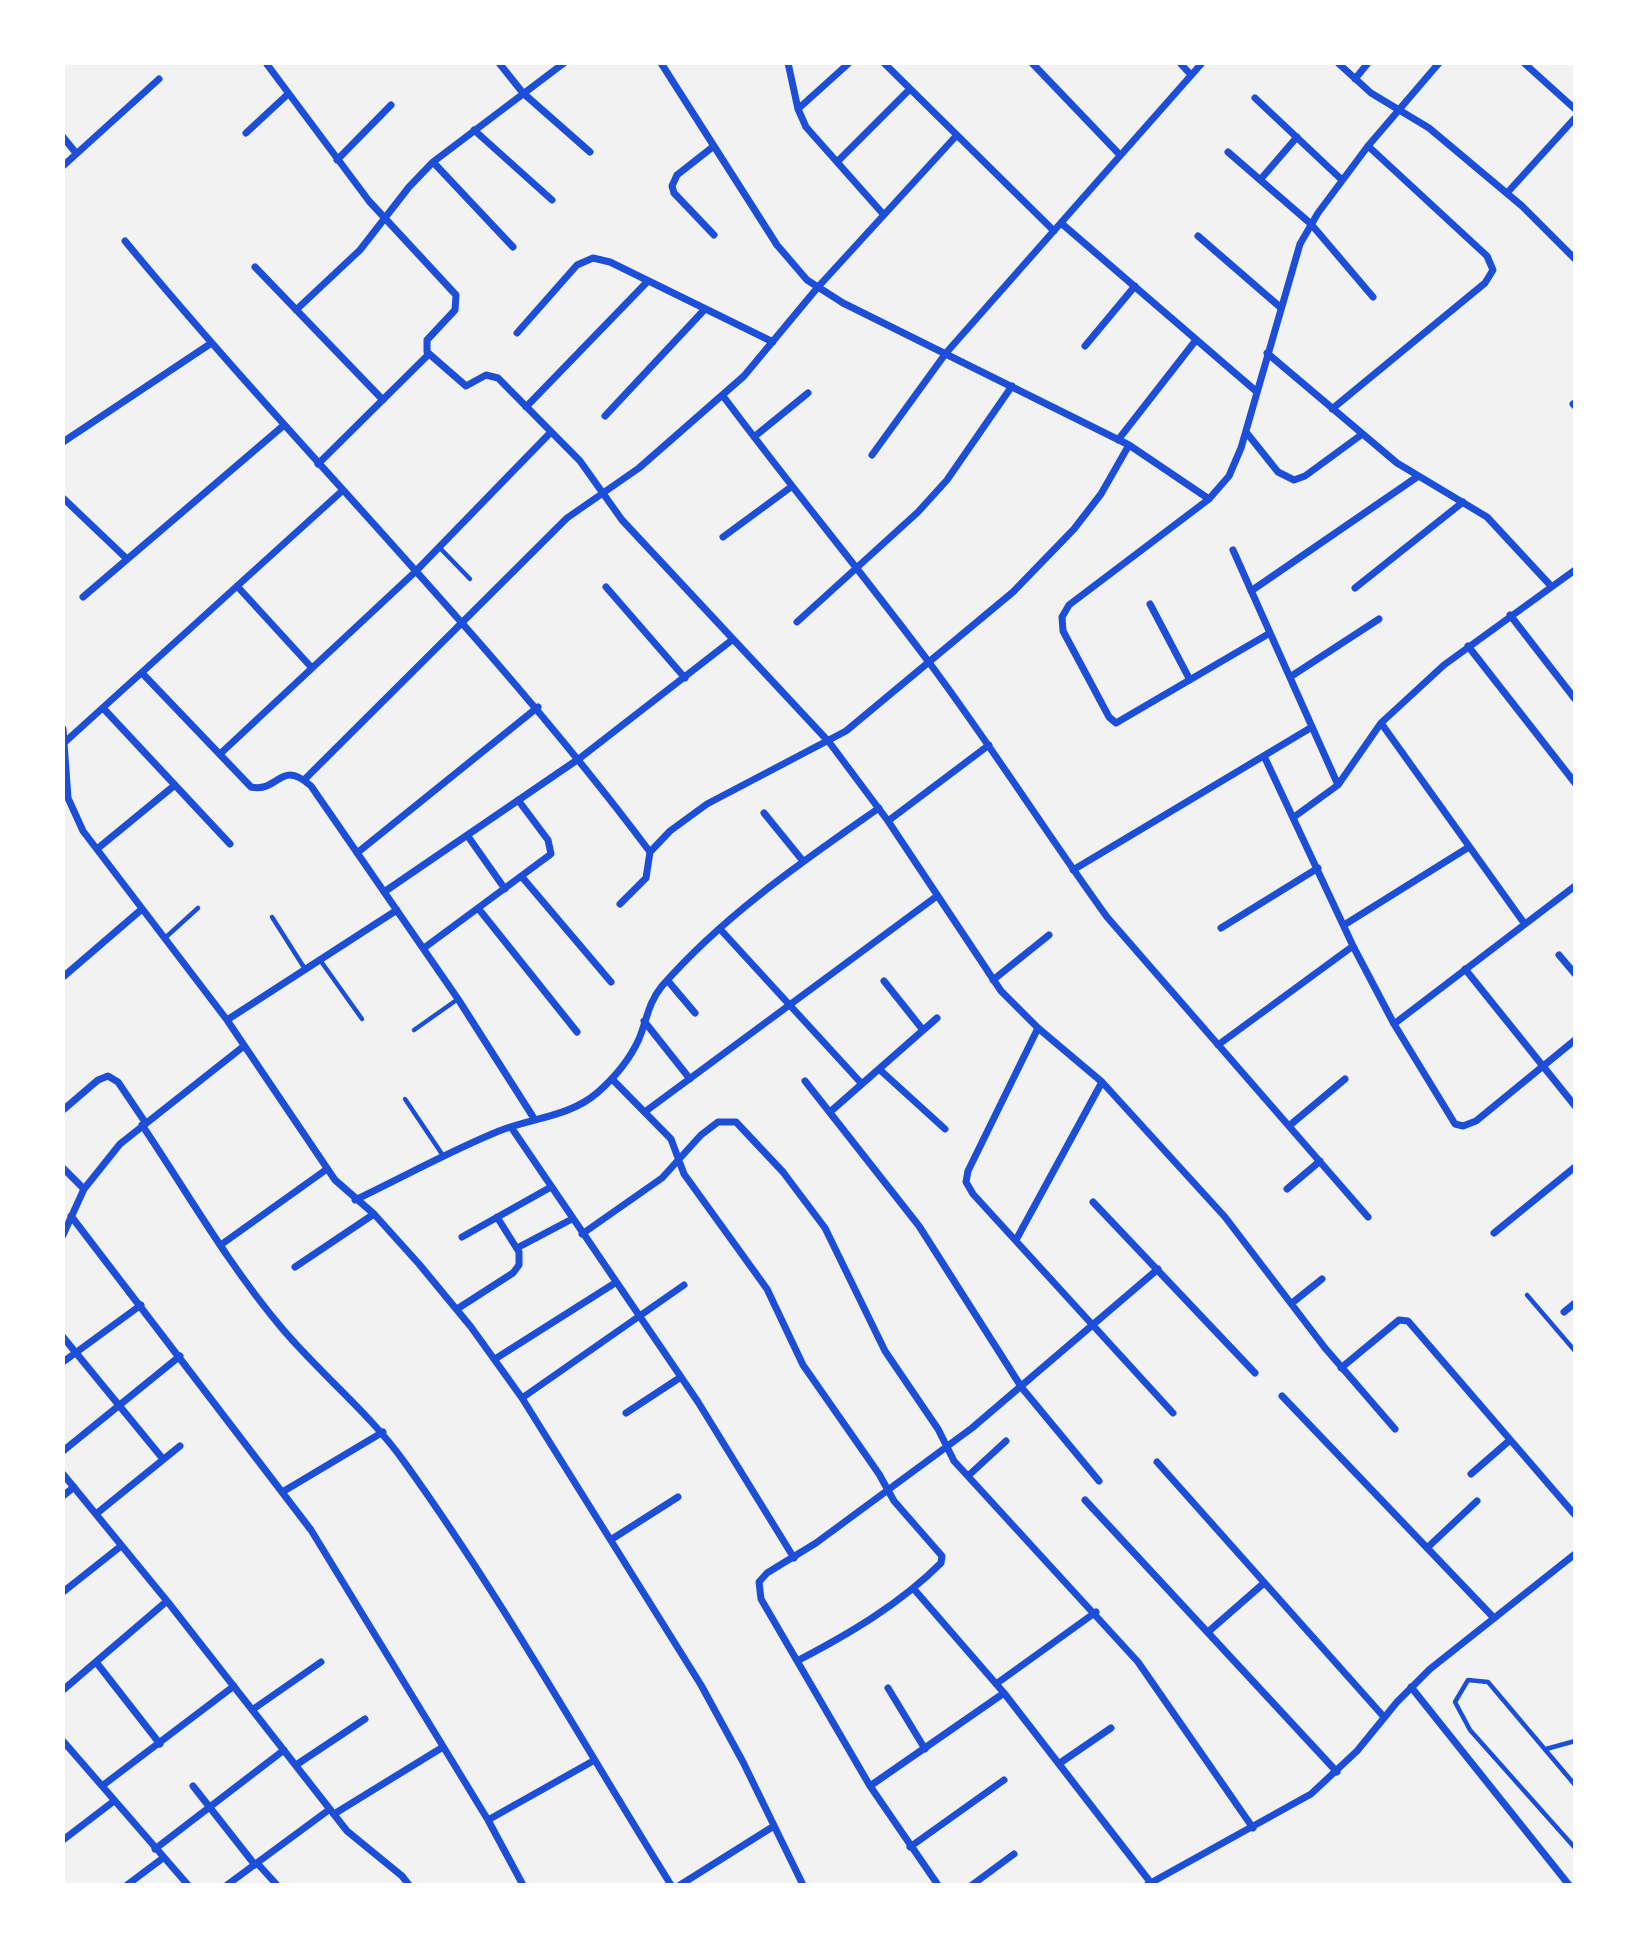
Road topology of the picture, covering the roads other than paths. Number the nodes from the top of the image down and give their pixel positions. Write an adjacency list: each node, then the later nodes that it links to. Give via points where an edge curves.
1 (266, 63): 19 (street)
2 (499, 63): 20 (street)
3 (564, 63): 20 (street)
4 (661, 63): 32 (street)
5 (788, 63): 23 (street)
6 (849, 63): 23 (street)
7 (884, 63): 18 (street)
8 (1032, 63): 37 (street)
9 (1180, 63): 15 (street)
10 (1202, 63): 15 (street)
11 (1338, 63): 17 (street)
12 (1368, 63): 17 (street)
13 (1439, 63): 25 (street)
14 (1524, 63): 24 (street)
15 (1191, 75): 37 (street)
16 (159, 79): 36 (street)
17 (1355, 79): 25 (street)
18 (910, 89): 29 (street); 40 (street)
19 (288, 93): 28 (street); 38 (street)
20 (523, 93): 27 (street); 34 (street)
21 (1255, 98): 31 (street)
22 (391, 105): 38 (street)
23 (798, 108): 40 (street, via 806,127)
24 (1575, 109)
25 (1398, 110): 33 (street); 44 (street, via 1429,128)
26 (1575, 118): 44 (street)
27 (474, 130): 39 (street); 45 (street)
28 (246, 133)
29 (957, 135): 46 (street); 50 (street)
30 (63, 137): 36 (street)
31 (1297, 137): 42 (street); 43 (street)
32 (714, 146): 51 (street, via 677,175 672,186); 59 (street, via 791,264)
33 (1368, 146): 43 (street); 78 (street, via 1487,256 1493,270 1485,283)
34 (590, 152)
35 (1227, 152): 42 (street)
36 (76, 153): 41 (street)
37 (1120, 155): 48 (street)
38 (337, 160): 47 (street)
39 (433, 162): 47 (street); 54 (street)
40 (837, 162): 46 (street)
41 (63, 166)
42 (1260, 180): 49 (street)
43 (1342, 180): 49 (street)
44 (1507, 193): 55 (street)
45 (552, 200)
46 (884, 215): 59 (street)
47 (384, 219): 63 (street, via 360,250); 71 (street, via 456,295 455,310 426,343)
48 (1061, 223): 50 (street); 58 (street)
49 (1311, 224): 60 (street); 61 (street, via 1292,264)
50 (1054, 231): 69 (street)
51 (714, 235)
52 (1198, 236): 61 (street)
53 (125, 241): 67 (street)
54 (513, 247)
55 (1575, 259)
56 (255, 267): 63 (street)
57 (648, 281): 62 (street); 64 (street, via 602,259 584,260); 77 (street)
58 (1135, 286): 65 (street); 68 (street)
59 (818, 287): 66 (street); 69 (street)
60 (1373, 297)
61 (1280, 307): 70 (street)
62 (705, 309): 66 (street); 79 (street)
63 (296, 310): 76 (street)
64 (517, 333)
65 (1196, 340): 73 (street); 85 (street)
66 (773, 342): 75 (street)
67 (210, 344): 80 (street); 86 (street)
68 (1085, 346)
69 (946, 353): 72 (street); 88 (street)
70 (1267, 353): 73 (street); 78 (street)
71 (429, 354): 76 (street); 77 (street, via 466,386 486,375 494,376)
72 (1012, 386): 85 (street); 101 (street, via 947,480)
73 (1256, 392): 82 (street)
74 (808, 393): 84 (street)
75 (723, 397): 84 (street); 93 (street, via 639,468)
76 (383, 400): 89 (street)
77 (526, 407): 81 (street)
78 (1332, 409): 83 (street)
79 (605, 416)
80 (283, 426): 89 (street); 100 (street)
81 (551, 432): 93 (street); 98 (street)
82 (1245, 432): 83 (street, via 1278,472 1294,480); 95 (street, via 1229,476)
83 (1361, 435): 90 (street)
84 (754, 437): 91 (street)
85 (1118, 440): 87 (street)
86 (63, 442)
87 (1129, 445): 95 (street); 119 (street, via 1101,494 1045,562)
88 (872, 455)
89 (318, 464): 92 (street)
90 (1418, 477): 96 (street); 109 (street)
91 (791, 487): 97 (street); 101 (street)
92 (342, 491): 103 (street); 105 (street)
93 (602, 492): 115 (street, via 561,523); 117 (street)
94 (63, 498): 100 (street)
95 (1209, 499): 124 (street, via 1075,600 1062,617 1063,631 1116,723)
96 (1463, 502): 106 (street, via 1501,529); 108 (street)
97 (723, 537)
98 (439, 547): 103 (street); 104 (lane)
99 (1233, 550): 109 (street)
100 (127, 559): 110 (street)
101 (855, 569): 114 (street); 119 (street)
102 (1575, 570): 106 (street)
103 (415, 572): 115 (street); 120 (street)
104 (470, 579)
105 (237, 586): 120 (street); 121 (street)
106 (1551, 586): 112 (street)
107 (606, 587): 123 (street)
108 (1355, 588)
109 (1251, 591): 116 (street)
110 (83, 597)
111 (1150, 604): 124 (street)
112 (1510, 615): 118 (street); 125 (street)
113 (1378, 619): 122 (street)
114 (797, 622)
115 (462, 624): 126 (street); 137 (street)
116 (1270, 633): 122 (street); 124 (street)
117 (732, 640): 123 (street); 132 (street)
118 (1468, 646): 128 (street); 138 (street)
119 (929, 663): 132 (street); 133 (street)
120 (312, 668): 134 (street)
121 (142, 673): 127 (street); 134 (street)
122 (1290, 677): 129 (street)
123 (685, 678): 136 (street)
124 (1190, 680)
125 (1575, 699)
126 (538, 707): 136 (street); 152 (street)
127 (103, 708): 131 (street); 139 (street)
128 (1381, 723): 140 (street); 149 (street)
129 (1312, 727): 135 (street); 140 (street)
130 (63, 729): 131 (street)
131 (65, 742): 141 (street)
132 (829, 742): 143 (street); 151 (street, via 707,804)
133 (989, 745): 146 (street); 155 (street)
134 (220, 754): 137 (street, via 251,787 268,787 289,774)
135 (1264, 756): 145 (street); 155 (street)
136 (580, 758): 142 (street); 151 (street)
137 (304, 780): 152 (street)
138 (1575, 783)
139 (175, 785): 148 (street); 150 (street)
140 (1338, 785): 145 (street)
141 (65, 800): 150 (street)
142 (518, 800): 147 (street); 156 (street, via 552,851)
143 (879, 808): 146 (street); 153 (street)
144 (764, 813): 153 (street)
145 (1294, 817): 154 (street)
146 (888, 821): 160 (street)
147 (467, 835): 158 (street); 159 (street)
148 (230, 844)
149 (1469, 847): 167 (street); 168 (street)
150 (97, 849): 164 (street)
151 (650, 852): 161 (street, via 646,878)
152 (357, 853): 159 (street)
153 (803, 861): 170 (street)
154 (1318, 868): 168 (street); 169 (street)
155 (1073, 870): 198 (street)
156 (522, 877): 158 (street); 184 (street)
157 (1575, 886): 167 (street)
158 (505, 889): 163 (street)
159 (384, 892): 165 (street)
160 (937, 896): 181 (street); 186 (street)
161 (620, 904)
162 (198, 908): 172 (lane)
163 (478, 908): 174 (street); 196 (street)
164 (142, 909): 172 (street); 180 (street)
165 (397, 910): 174 (street); 176 (street)
166 (272, 917): 177 (lane)
167 (1524, 923): 178 (street)
168 (1344, 925): 173 (street)
169 (1221, 928)
170 (720, 929): 182 (street); 186 (street)
171 (1049, 935): 181 (street)
172 (164, 938): 190 (street)
173 (1353, 946): 192 (street); 198 (street)
174 (424, 948): 185 (street)
175 (1559, 955): 179 (street)
176 (320, 960): 177 (street); 189 (lane)
177 (306, 969): 190 (street)
178 (1465, 969): 192 (street); 200 (street)
179 (1575, 974)
180 (63, 977)
181 (993, 980): 193 (street)
182 (668, 981): 187 (street); 191 (street, via 654,997)
183 (884, 981): 195 (street)
184 (611, 982)
185 (458, 999): 194 (lane); 213 (street)
186 (790, 1005): 203 (street); 207 (street)
187 (695, 1013)
188 (937, 1018): 195 (street)
189 (362, 1019)
190 (227, 1020): 199 (street)
191 (644, 1021): 202 (street, via 638,1042); 203 (street)
192 (1394, 1024): 200 (street, via 1450,1119 1462,1126 1476,1121)
193 (1038, 1028): 206 (street); 238 (street, via 966,1182)
194 (414, 1030)
195 (923, 1030): 201 (street)
196 (577, 1032)
197 (1575, 1041): 200 (street)
198 (1218, 1045): 215 (street)
199 (244, 1046): 214 (street); 223 (street)
200 (1543, 1066): 209 (street)
201 (879, 1069): 207 (street); 217 (street)
202 (611, 1079): 211 (street); 213 (street, via 581,1104)
203 (690, 1079): 211 (street)
204 (1345, 1079): 215 (street)
205 (805, 1081): 212 (street)
206 (1102, 1082): 238 (street); 247 (street, via 1225,1217)
207 (862, 1084): 212 (street)
208 (405, 1099): 218 (lane)
209 (1575, 1106)
210 (63, 1110): 214 (street, via 108,1076 118,1082)
211 (646, 1111): 219 (street, via 671,1139)
212 (830, 1112): 263 (street, via 919,1226)
213 (535, 1120): 216 (street)
214 (144, 1123): 225 (street, via 120,1144); 239 (street)
215 (1289, 1126): 220 (street)
216 (511, 1127): 218 (street); 224 (street)
217 (945, 1129)
218 (444, 1158): 227 (street)
219 (679, 1159): 235 (street, via 655,1183); 274 (street, via 718,1122 730,1120 746,1130 825,1228 885,1351); 283 (street, via 688,1181 754,1268 803,1365)
220 (1320, 1161): 226 (street); 232 (street)
221 (1575, 1167): 234 (street)
222 (63, 1168): 225 (street)
223 (327, 1169): 227 (street); 239 (street)
224 (551, 1187): 231 (street); 233 (street)
225 (84, 1189): 230 (street)
226 (1287, 1189)
227 (355, 1200): 229 (street)
228 (1093, 1202): 242 (street)
229 (374, 1214): 241 (street); 250 (street)
230 (71, 1216): 236 (street); 249 (street)
231 (497, 1217): 237 (street); 240 (street)
232 (1368, 1217)
233 (572, 1219): 235 (street); 240 (street)
234 (1494, 1233)
235 (582, 1234): 244 (street)
236 (63, 1236)
237 (462, 1237)
238 (1016, 1240): 253 (street)
239 (222, 1244): 270 (street, via 282,1328)
240 (517, 1248): 250 (street, via 521,1256 517,1269)
241 (295, 1267)
242 (1158, 1269): 253 (street); 261 (street)
243 (1322, 1279): 247 (street)
244 (615, 1283): 252 (street); 258 (street)
245 (684, 1285): 252 (street)
246 (1527, 1295): 255 (lane)
247 (1292, 1303): 260 (street)
248 (1575, 1303): 251 (street)
249 (141, 1305): 256 (street); 257 (street)
250 (457, 1309): 258 (street)
251 (1564, 1312)
252 (639, 1317): 262 (street); 265 (street)
253 (1093, 1325): 263 (street); 268 (street)
254 (63, 1337): 256 (street)
255 (1575, 1351)
256 (76, 1353): 259 (street); 266 (street)
257 (180, 1356): 266 (street); 284 (street)
258 (495, 1359): 265 (street)
259 (63, 1362)
260 (1341, 1368): 269 (street); 271 (street, via 1399,1320 1408,1321)
261 (1255, 1373)
262 (681, 1377): 267 (street); 295 (street)
263 (1022, 1388): 274 (street); 281 (street)
264 (1282, 1396): 293 (street)
265 (522, 1398): 291 (street)
266 (119, 1405): 275 (street); 276 (street)
267 (626, 1413)
268 (1172, 1413)
269 (1395, 1429)
270 (383, 1432): 284 (street); 323 (street, via 467,1554)
271 (1510, 1440): 279 (street); 290 (street)
272 (1006, 1441): 280 (street)
273 (180, 1446): 276 (street)
274 (947, 1447): 280 (street); 283 (street)
275 (63, 1451)
276 (163, 1459): 289 (street)
277 (1157, 1462): 296 (street)
278 (63, 1474): 282 (street)
279 (1471, 1474)
280 (968, 1476): 300 (street)
281 (1099, 1481)
282 (74, 1488): 285 (street); 289 (street)
283 (887, 1489): 295 (street); 297 (street, via 942,1556 941,1563)
284 (284, 1491): 319 (street, via 337,1569)
285 (63, 1496)
286 (678, 1497): 291 (street)
287 (1085, 1500): 302 (street)
288 (1477, 1501): 293 (street)
289 (96, 1514): 292 (street)
290 (1575, 1515)
291 (612, 1539): 336 (street, via 701,1685)
292 (121, 1546): 298 (street); 299 (street)
293 (1427, 1548): 301 (street)
294 (1575, 1554): 301 (street)
295 (794, 1558): 303 (street, via 759,1582 761,1600)
296 (1264, 1583): 302 (street); 313 (street)
297 (913, 1588): 303 (street); 306 (street)
298 (63, 1592)
299 (167, 1601): 304 (street); 307 (street)
300 (1096, 1612): 306 (street); 337 (street, via 1158,1688)
301 (1494, 1618): 308 (street)
302 (1208, 1632): 326 (street)
303 (797, 1661): 331 (street)
304 (96, 1662): 310 (street); 318 (street)
305 (321, 1662): 312 (street)
306 (996, 1684): 311 (street)
307 (234, 1686): 312 (street); 318 (street)
308 (1411, 1687): 313 (street); 357 (street)
309 (888, 1688): 320 (street)
310 (63, 1690)
311 (1004, 1693): 320 (street); 324 (street)
312 (253, 1710): 322 (street)
313 (1384, 1717): 326 (street)
314 (365, 1719): 325 (street)
315 (1111, 1728): 324 (street)
316 (63, 1741): 328 (street)
317 (1575, 1741): 321 (lane)
318 (160, 1744): 328 (street)
319 (443, 1746): 334 (street); 335 (street)
320 (925, 1749): 331 (street)
321 (1546, 1749): 330 (lane); 340 (lane, via 1488,1682 1468,1680 1455,1702 1470,1730)
322 (284, 1750): 325 (street); 333 (street)
323 (593, 1761): 335 (street); 352 (street)
324 (1060, 1763): 345 (street)
325 (296, 1765): 334 (street)
326 (1337, 1772): 337 (street, via 1311,1794)
327 (1004, 1780): 339 (street)
328 (102, 1786): 332 (street)
329 (193, 1786): 333 (street)
330 (1575, 1786)
331 (870, 1787): 339 (street)
332 (114, 1801): 338 (street); 341 (street)
333 (209, 1807): 341 (street); 344 (street)
334 (332, 1811): 344 (street); 350 (street, via 347,1831)
335 (488, 1820): 351 (street)
336 (774, 1826): 353 (street); 354 (street)
337 (1254, 1828): 345 (street)
338 (63, 1840)
339 (910, 1847): 355 (street)
340 (1575, 1848)
341 (155, 1849): 343 (street)
342 (1014, 1854): 356 (street)
343 (163, 1858): 346 (street); 347 (street)
344 (256, 1864): 348 (street); 349 (street)
345 (1149, 1884)
346 (127, 1885)
347 (188, 1885)
348 (228, 1885)
349 (277, 1885)
350 (408, 1885)
351 (523, 1885)
352 (671, 1885)
353 (680, 1885)
354 (803, 1885)
355 (938, 1885)
356 (972, 1885)
357 (1569, 1885)

